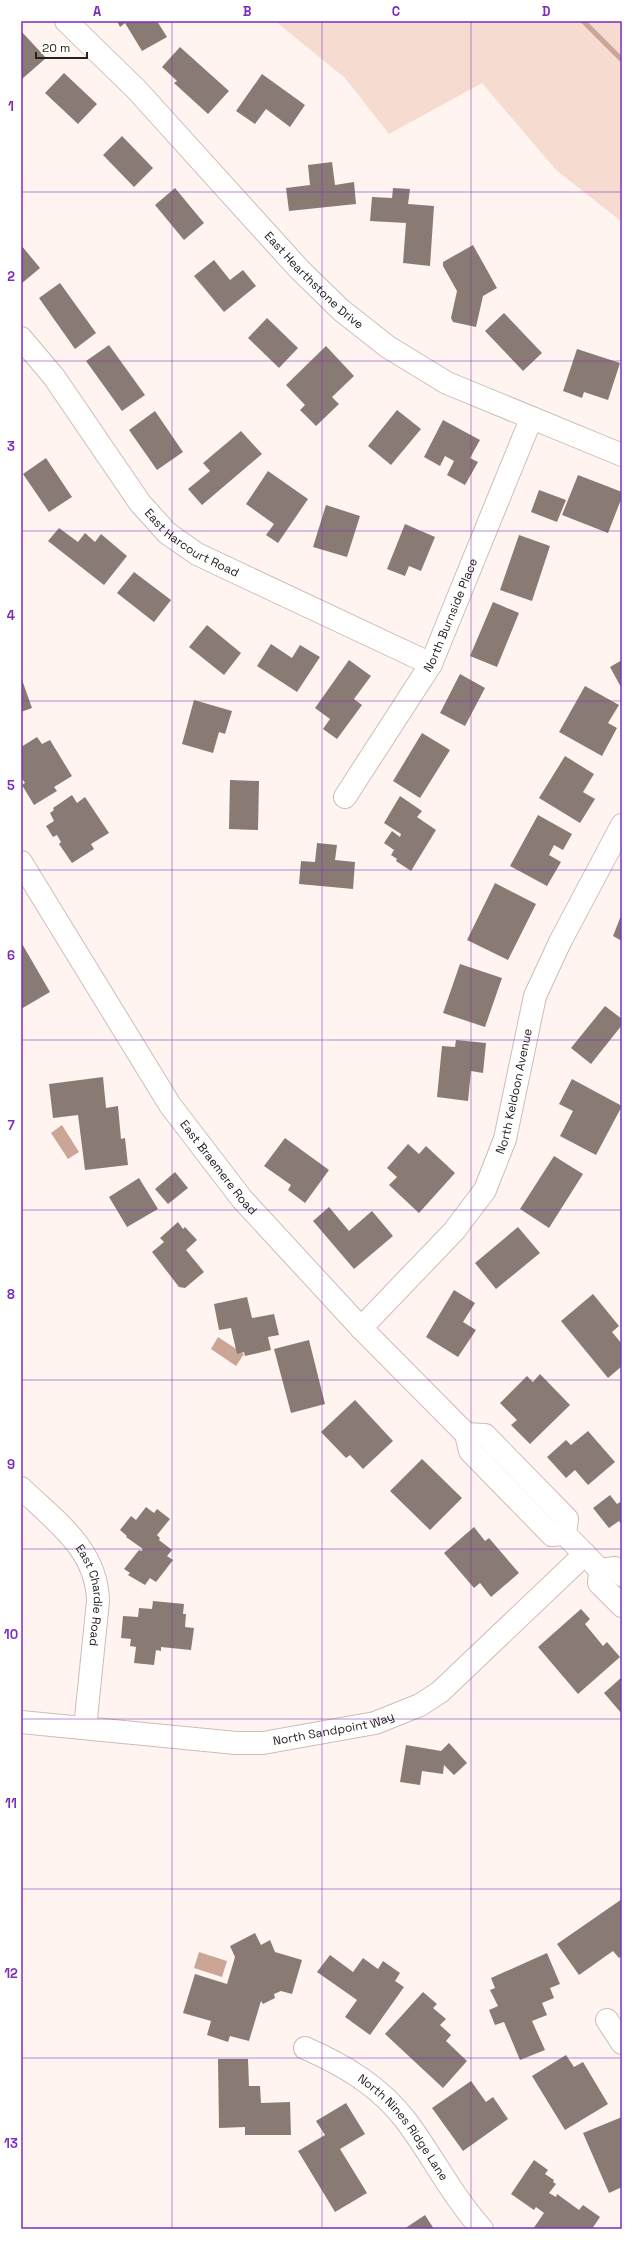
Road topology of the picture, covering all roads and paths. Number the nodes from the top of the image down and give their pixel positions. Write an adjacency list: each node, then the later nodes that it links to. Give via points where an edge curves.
1 (66, 21): 3 (street, East Hearthstone Drive, via 136,89 299,269 342,310 388,348 447,383)
2 (21, 338): 5 (street, East Harcourt Road, via 54,377 140,503 167,533 197,554)
3 (531, 419): 4 (street, East Hearthstone Drive); 5 (street, North Burnside Place)
4 (622, 454)
5 (431, 664): 6 (street, North Burnside Place)
6 (345, 797)
7 (622, 825): 9 (street, North Keldoon Avenue, via 560,942 535,996 505,1139 485,1190 454,1231)
8 (21, 862): 9 (street, East Braemere Road, via 170,1105 242,1199)
9 (361, 1328): 11 (street, East Braemere Road, via 466,1434 470,1451 552,1535 566,1534)
10 (21, 1488): 15 (street, East Chardie Road, via 77,1542 94,1571 98,1602)
11 (593, 1562): 12 (street, via 615,1568); 13 (street, via 599,1583); 15 (street, North Sandpoint Way, via 440,1692 403,1713 375,1723 263,1743)
12 (622, 1575)
13 (622, 1606)
14 (21, 1722): 15 (street, North Sandpoint Way)
15 (85, 1728)
16 (607, 2020): 17 (street)
17 (622, 2043)
18 (305, 2048): 19 (street, North Nines Ridge Lane, via 342,2066 371,2086 392,2105 418,2137)
19 (482, 2229)

